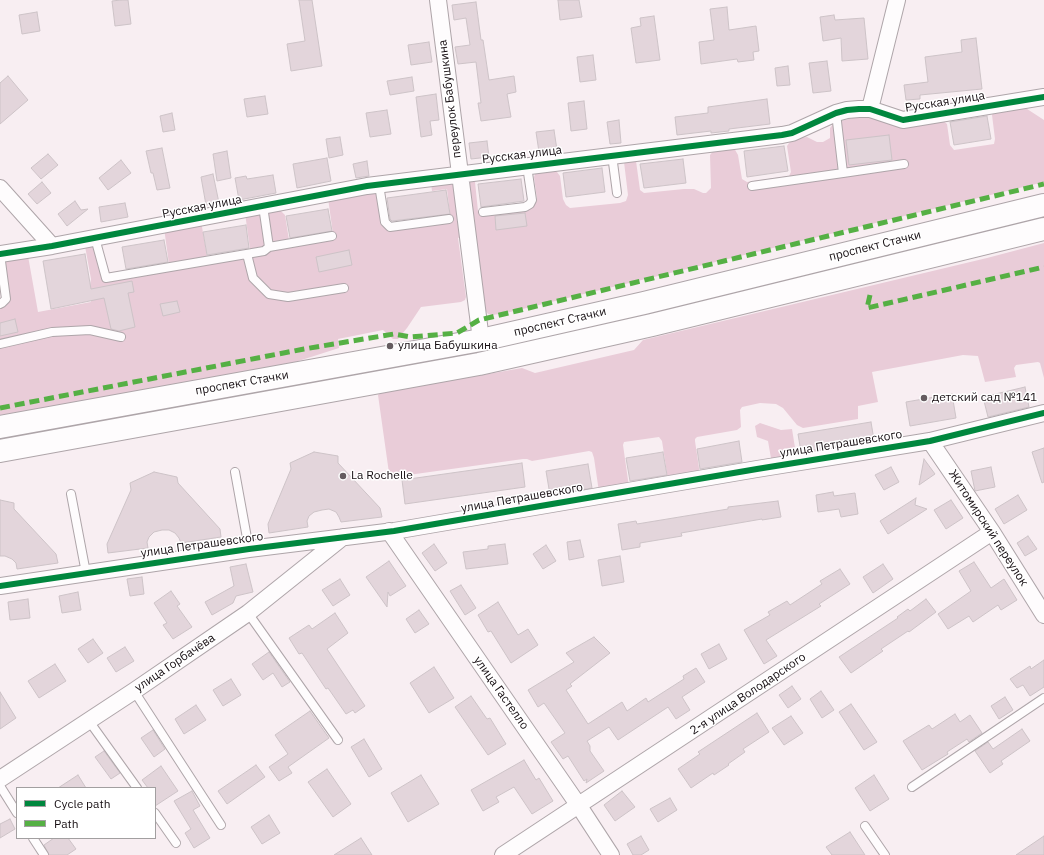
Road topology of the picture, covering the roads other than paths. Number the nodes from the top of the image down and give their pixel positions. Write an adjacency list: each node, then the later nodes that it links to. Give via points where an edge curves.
1 (438, 0): 10 (street, переулок Бабушкина)
2 (897, 0): 4 (street)
3 (1044, 97): 4 (street, Русская улица, via 903,120)
4 (870, 110): 5 (street, Русская улица)
5 (836, 113): 6 (street, Русская улица, via 782,135); 9 (lane)
6 (612, 155): 8 (street, Русская улица); 14 (lane)
7 (904, 164): 9 (lane)
8 (527, 166): 10 (street, Русская улица); 17 (lane, via 532,200 530,204 525,207)
9 (843, 173): 12 (lane)
10 (459, 174): 11 (street, Русская улица); 29 (street, переулок Бабушкина)
11 (379, 185): 16 (street, Русская улица); 18 (lane, via 385,222 390,227)
12 (752, 186)
13 (0, 188): 22 (street)
14 (618, 193)
15 (1044, 204): 29 (main road, проспект Стачки, via 644,303)
16 (263, 206): 21 (street, Русская улица); 23 (lane)
17 (483, 212)
18 (449, 219)
19 (1044, 229): 34 (main road, проспект Стачки, via 652,326 478,364)
20 (332, 236): 23 (lane)
21 (95, 238): 22 (street, Русская улица); 25 (lane, via 106,278)
22 (52, 246): 24 (street, Русская улица)
23 (269, 247): 25 (lane, via 264,251)
24 (0, 254): 27 (lane, via 6,299)
25 (247, 254): 26 (lane, via 253,278 269,294 288,297)
26 (344, 288)
27 (0, 304)
28 (121, 337): 30 (lane, via 90,330 52,332)
29 (481, 340): 32 (main road, проспект Стачки)
30 (0, 344)
31 (1044, 413): 33 (street, улица Петрашевского)
32 (0, 428)
33 (930, 441): 37 (street, улица Петрашевского); 38 (street, Житомирский переулок)
34 (0, 451)
35 (235, 472): 40 (lane)
36 (71, 494): 41 (lane)
37 (389, 531): 39 (street, улица Петрашевского); 53 (street, улица Гастелло)
38 (992, 532): 44 (street, Житомирский переулок); 53 (street, 2-я улица Володарского)
39 (343, 537): 40 (street, улица Петрашевского); 43 (street, улица Горбачёва)
40 (249, 549): 41 (street, улица Петрашевского)
41 (86, 573): 42 (street, улица Петрашевского)
42 (0, 586)
43 (248, 613): 45 (street, улица Горбачёва); 48 (lane)
44 (1044, 615)
45 (134, 691): 47 (street, улица Горбачёва); 56 (lane)
46 (1044, 698): 52 (lane)
47 (89, 721): 49 (street, улица Горбачёва); 51 (lane)
48 (338, 740)
49 (0, 779)
50 (0, 786): 54 (lane)
51 (136, 787)
52 (912, 787)
53 (579, 806): 61 (street, 2-я улица Володарского); 62 (street, улица Гастелло)
54 (16, 811)
55 (156, 814): 59 (lane)
56 (221, 825)
57 (865, 826): 63 (lane)
58 (34, 839): 60 (lane)
59 (176, 843)
60 (44, 855)
61 (503, 855)
62 (610, 855)
63 (885, 855)

